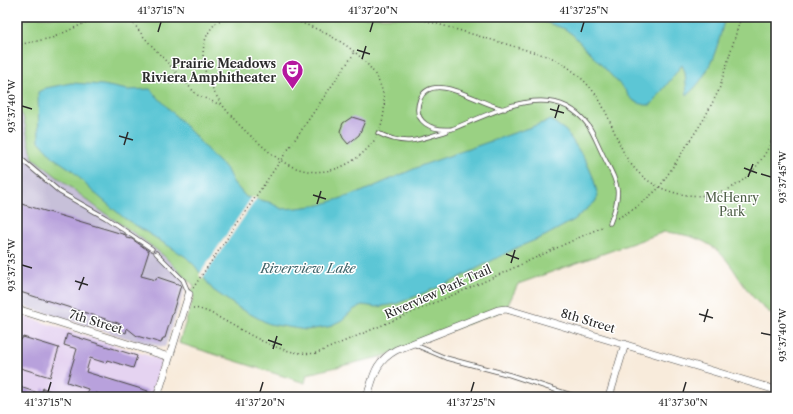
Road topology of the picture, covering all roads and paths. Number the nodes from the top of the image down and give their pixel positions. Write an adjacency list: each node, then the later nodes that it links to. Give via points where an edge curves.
1 (98, 17): 7 (path, via 52,38)
2 (129, 17): 9 (path, via 197,95)
3 (226, 17): 9 (path, via 213,26 203,46 207,76)
4 (281, 17): 8 (path, via 315,28)
5 (414, 17): 18 (path, via 561,62 600,101 623,151 633,166)
6 (741, 17): 18 (path, Riverview Park Trail, via 713,104)
7 (17, 45)
8 (354, 52): 13 (path, via 368,63 381,88 384,106); 16 (path)
9 (223, 106): 16 (path, via 248,134)
10 (505, 109): 11 (lane); 11 (lane, via 490,106 448,88 436,88 426,92 418,107 418,115 423,123 432,128); 19 (lane, via 528,101 547,100 565,106 581,117 616,182 618,200)
11 (452, 129): 13 (lane, via 409,142 400,142)
12 (776, 131): 18 (path, via 759,165 748,177 720,193 700,196 674,193)
13 (378, 133): 16 (path, via 364,153 336,169 300,170)
14 (17, 146): 15 (lane)
15 (20, 158): 17 (lane); 20 (lane, via 60,192 106,218)
16 (280, 160): 22 (path)
17 (17, 170)
18 (659, 188): 19 (path, Riverview Park Trail, via 637,207)
19 (610, 223): 24 (path, Riverview Park Trail, via 481,283 317,353 291,351 271,345 211,313)
20 (152, 249)
21 (156, 253): 23 (lane, via 184,280)
22 (194, 286)
23 (189, 294): 28 (street)
24 (193, 308)
25 (17, 309): 28 (street, 7th Street)
26 (412, 344): 27 (street, 8th Street, via 506,309); 33 (street, 8th Street, via 384,356 376,366); 34 (lane, via 446,358)
27 (625, 344): 30 (street, 8th Street); 35 (street)
28 (169, 357): 31 (street)
29 (283, 390): 32 (path)
30 (776, 390)
31 (157, 397)
32 (281, 397)
33 (367, 397)
34 (577, 397)
35 (609, 397)

